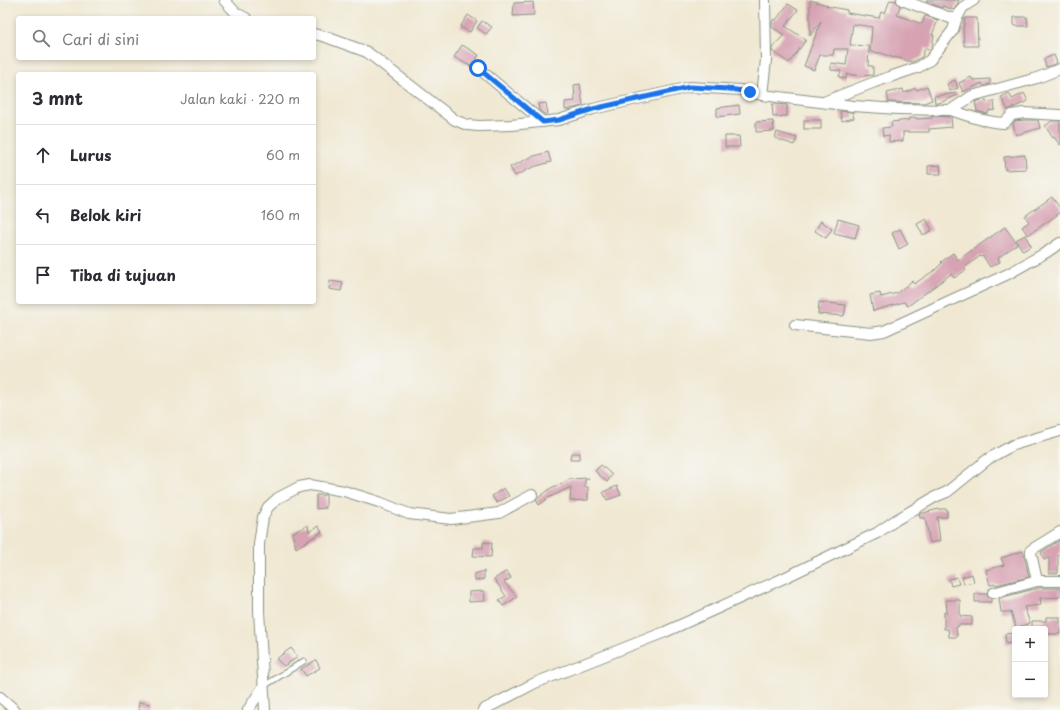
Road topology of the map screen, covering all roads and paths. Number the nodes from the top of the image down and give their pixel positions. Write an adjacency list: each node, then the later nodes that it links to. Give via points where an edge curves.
1 (224, 0): 5 (street)
2 (765, 0): 10 (street, via 766,60)
3 (902, 0): 6 (street)
4 (974, 0): 6 (street, via 962,7)
5 (242, 16)
6 (956, 20): 11 (street, via 952,30 930,60 919,67)
7 (316, 34): 14 (street, via 367,52 455,120 467,125 511,126)
8 (478, 68): 14 (street)
9 (1060, 69): 12 (street, via 972,96)
10 (762, 95): 11 (street); 14 (street, via 729,89 690,87)
11 (824, 101): 12 (street, via 853,106)
12 (950, 110): 13 (street, via 966,116 1004,123 1012,115 1024,113)
13 (1060, 115)
14 (543, 122)
15 (1060, 243): 16 (street, via 1008,274 884,331 871,333)
16 (794, 325)
17 (1060, 431): 29 (street, via 1013,445 988,459 947,492 896,520 877,534 665,632 535,683)
18 (532, 495): 24 (street, via 499,513 450,519 409,514 344,491 310,485 299,487 278,498 268,507 263,517 259,544)
19 (1060, 532): 20 (street, via 1031,550)
20 (1037, 581): 21 (street); 22 (street)
21 (1060, 581)
22 (993, 592)
23 (304, 661): 24 (lane)
24 (263, 687): 27 (street); 28 (street)
25 (0, 697): 26 (street)
26 (15, 710)
27 (248, 710)
28 (265, 710)
29 (483, 710)

